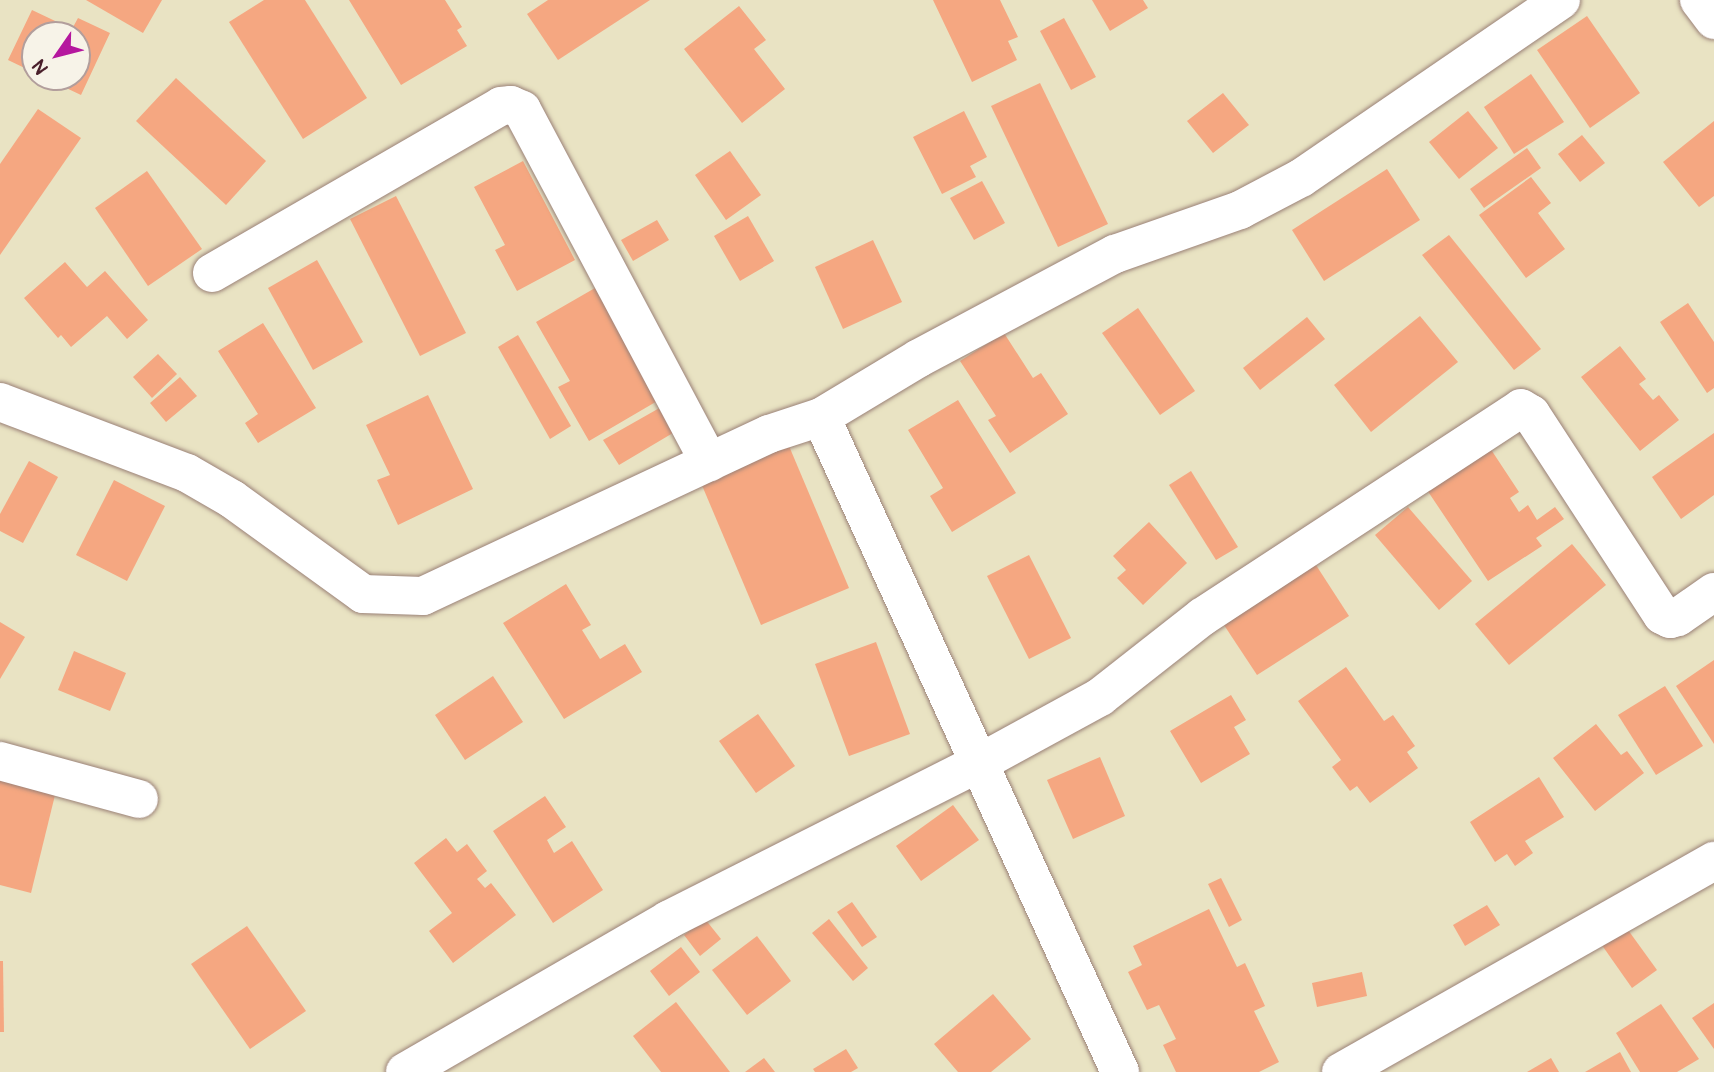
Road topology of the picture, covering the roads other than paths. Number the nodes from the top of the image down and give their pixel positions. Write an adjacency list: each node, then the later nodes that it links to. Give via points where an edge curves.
1 (1561, 0): 6 (street, via 1301,178 1240,210 1115,254 1054,284)
2 (1699, 0): 3 (street)
3 (1714, 20)
4 (212, 273): 7 (street, via 501,106 511,105 522,110)
5 (0, 402): 7 (street, via 187,473 232,499 363,594 423,596)
6 (821, 417): 7 (street, via 769,434); 10 (street)
7 (709, 462)
8 (1714, 593): 10 (street, via 1678,617 1662,615 1531,414 1521,408 1202,617 1100,697)
9 (0, 761): 11 (street)
10 (981, 762): 13 (street, via 668,920); 14 (street)
11 (139, 799)
12 (1714, 860): 15 (street)
13 (405, 1072)
14 (1120, 1072)
15 (1341, 1072)

